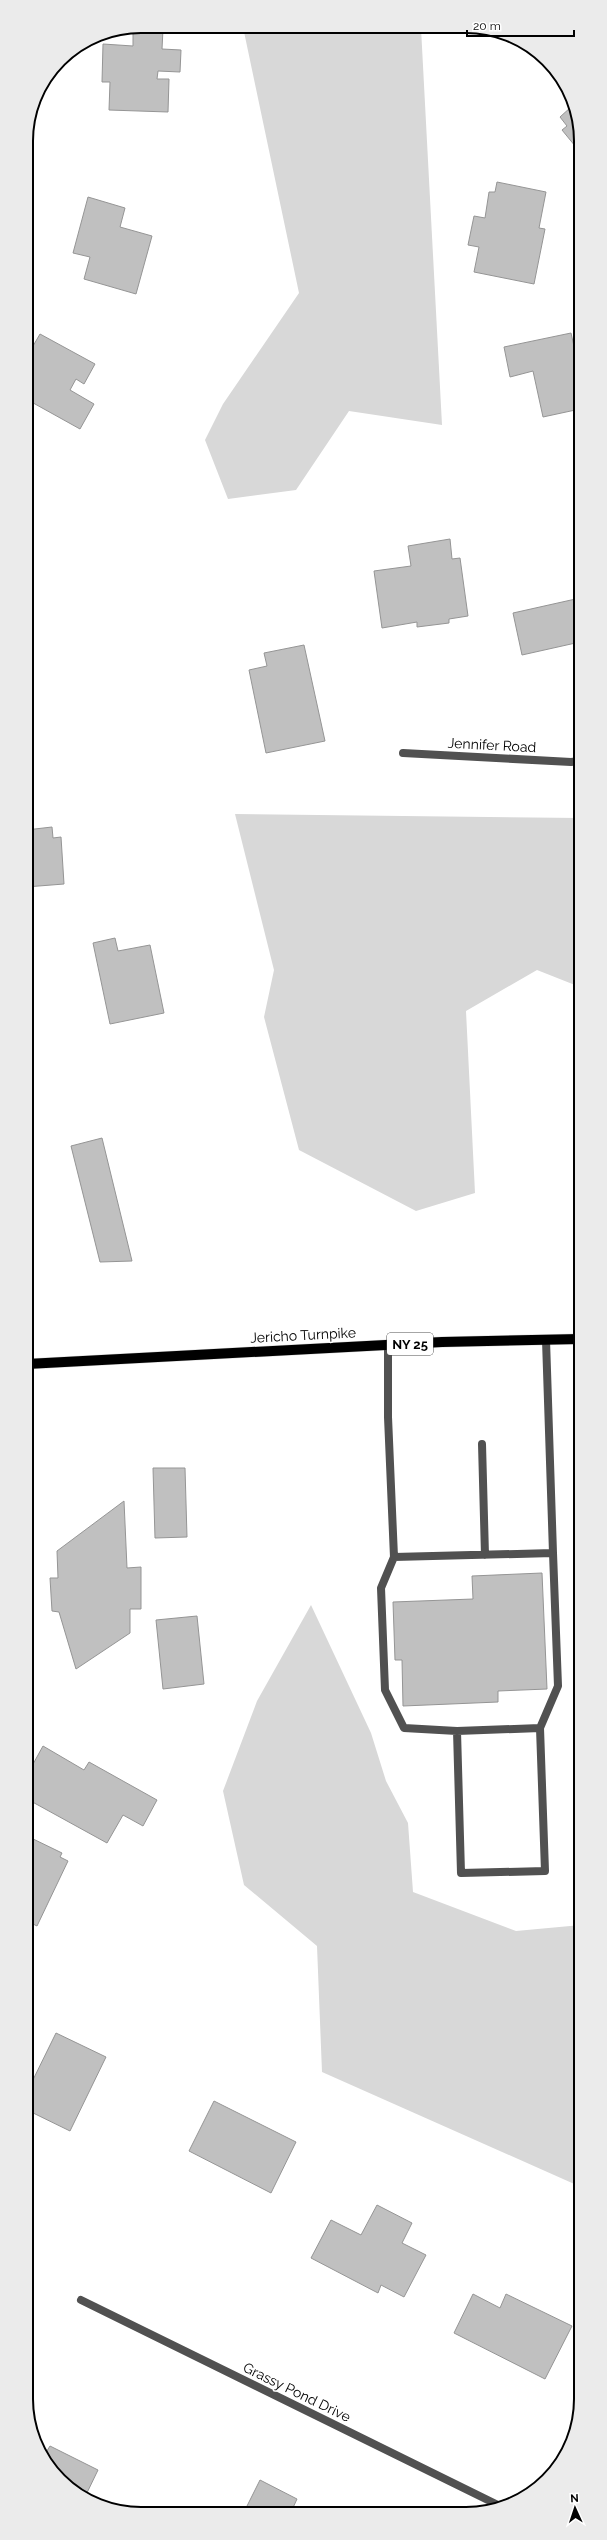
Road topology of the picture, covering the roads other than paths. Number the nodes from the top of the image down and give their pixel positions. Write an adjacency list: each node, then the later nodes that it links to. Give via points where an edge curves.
1 (403, 753): 2 (street, Jennifer Road)
2 (574, 762)
3 (574, 1339): 4 (main road, Jericho Turnpike / NY 25)
4 (546, 1340): 5 (main road, Jericho Turnpike / NY 25); 8 (street)
5 (388, 1345): 6 (main road, Jericho Turnpike / NY 25); 10 (street, via 388,1417)
6 (33, 1364)
7 (482, 1444): 9 (street)
8 (553, 1553): 9 (street); 11 (street, via 558,1686)
9 (485, 1555): 10 (street)
10 (394, 1557): 12 (street, via 381,1588 385,1690 404,1728)
11 (540, 1728): 12 (street); 12 (street, via 545,1871 461,1873)
12 (457, 1731)
13 (82, 2300): 14 (street, Grassy Pond Drive)
14 (494, 2503)

